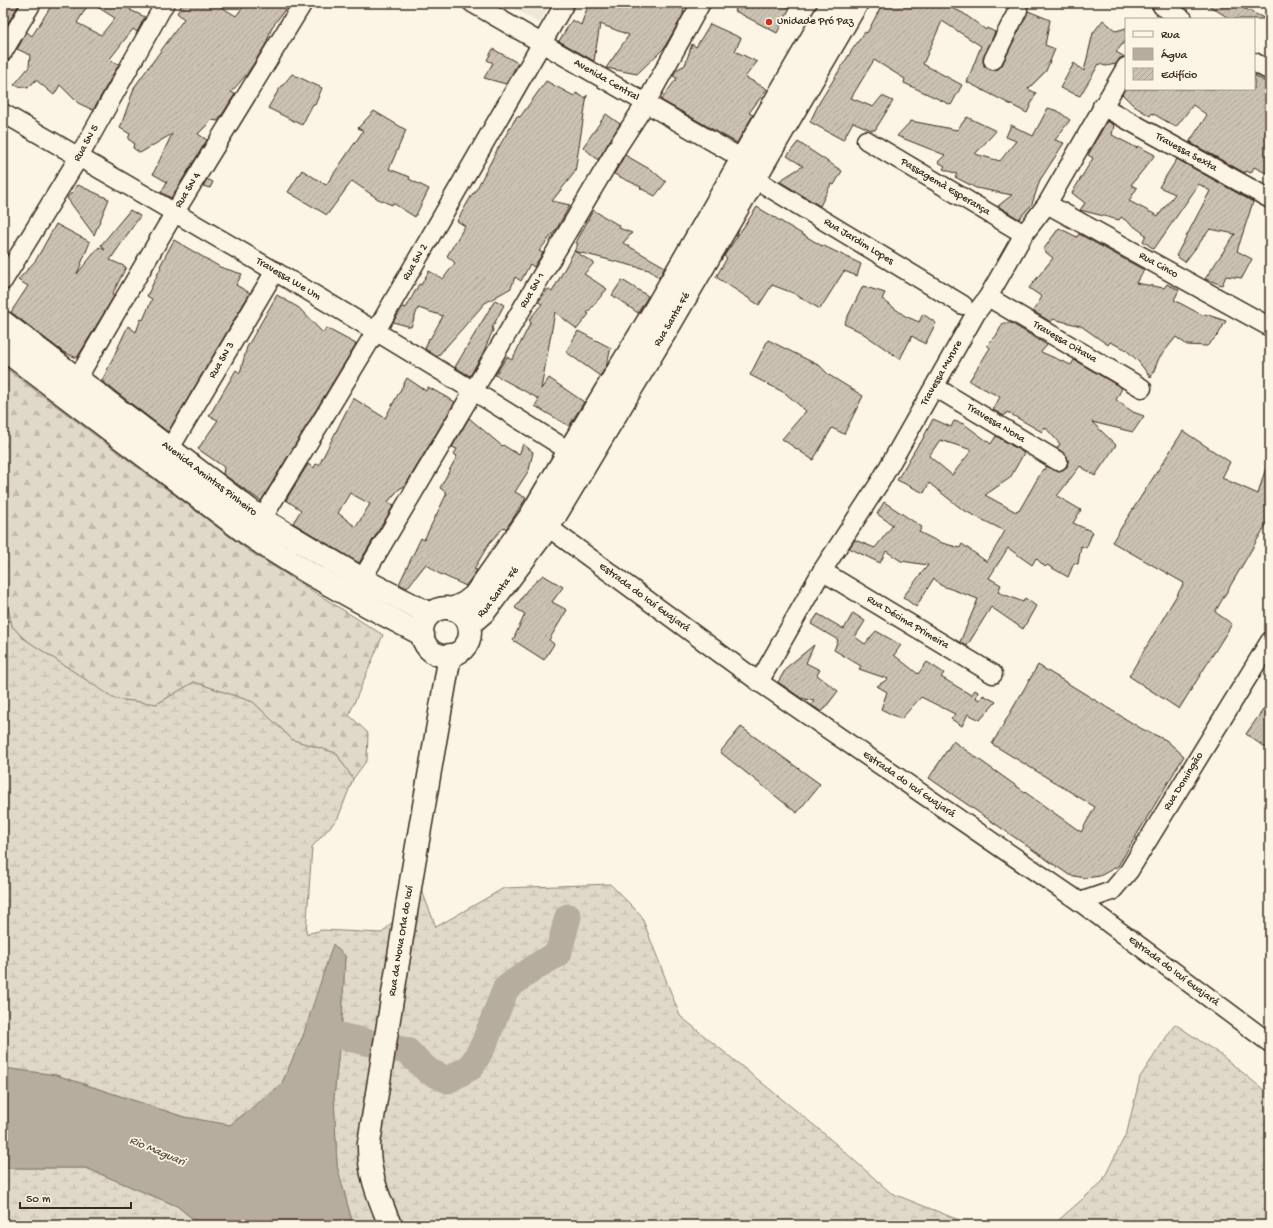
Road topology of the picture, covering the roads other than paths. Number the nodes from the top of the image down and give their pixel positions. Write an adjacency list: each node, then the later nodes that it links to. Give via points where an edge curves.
1 (32, 3): 13 (street)
2 (165, 3): 22 (street, Rua SN 5)
3 (304, 3): 27 (street, Rua SN 4)
4 (472, 3): 12 (street, Avenida Central)
5 (565, 3): 12 (street, Rua SN 2)
6 (701, 3): 18 (street, Rua SN 1)
7 (832, 3): 23 (street, Rua Santa Fé)
8 (857, 3): 24 (street, Rua Santa Fé)
9 (1160, 9): 11 (street)
10 (1018, 10): 14 (street)
11 (1181, 18)
12 (542, 43): 18 (street, Avenida Central); 36 (street, Rua SN 2)
13 (3, 52)
14 (993, 60)
15 (1255, 63): 17 (street)
16 (1125, 68): 19 (street, Travessa Murure)
17 (1270, 71)
18 (646, 103): 23 (street, Avenida Central); 41 (street, Rua SN 1)
19 (1102, 106): 25 (street, Travessa Sexta); 26 (street, Travessa Murure)
20 (3, 113): 22 (street, Travessa We Um)
21 (866, 140): 28 (street, Passagemà Esperança)
22 (79, 157): 27 (street, Travessa We Um); 30 (street, Rua SN 5)
23 (741, 158): 33 (street, Rua Santa Fé)
24 (755, 179): 32 (street, Rua Jardim Lopes); 33 (street, Rua Santa Fé)
25 (1270, 199)
26 (1047, 204): 28 (street, Travessa Murure); 35 (street, Rua Cinco)
27 (174, 212): 29 (street, Travessa We Um); 38 (street, Rua SN 4)
28 (1024, 234): 31 (street, Travessa Murure)
29 (275, 271): 36 (street, Travessa We Um); 42 (street, Rua SN 3)
30 (3, 281)
31 (988, 297): 39 (street, Travessa Murure, via 976,313); 40 (street, Travessa Oitava)
32 (963, 304)
33 (661, 318): 43 (street, Rua Santa Fé); 47 (street, Rua Santa Fé)
34 (3, 322): 38 (street, Avenida Amintas Pinheiro)
35 (1270, 327)
36 (376, 331): 41 (street, Travessa We Um); 46 (street, Rua SN 2)
37 (3, 349): 53 (street, Avenida Amintas Pinheiro, via 266,547 367,607)
38 (77, 379): 42 (street, Avenida Amintas Pinheiro)
39 (935, 387): 44 (street, Travessa Nona); 48 (street, Travessa Murure, via 880,482)
40 (1142, 388)
41 (474, 391): 43 (street, Travessa We Um); 49 (street, Rua SN 1)
42 (169, 450): 46 (street, Avenida Amintas Pinheiro)
43 (569, 451): 45 (street, Rua Santa Fé)
44 (1058, 461)
45 (531, 515): 47 (street, Estrada do Icuí Guajará); 50 (street, Rua Santa Fé, via 474,596)
46 (262, 520): 49 (street, Avenida Amintas Pinheiro)
47 (549, 526): 52 (street, Rua Santa Fé, via 485,611); 57 (street, Estrada do Icuí Guajará)
48 (822, 572): 56 (street, Rua Décima Primeira); 57 (street, Travessa Murure)
49 (362, 579): 51 (street, Avenida Amintas Pinheiro)
50 (452, 609): 51 (street, via 444,608); 52 (street, via 465,617)
51 (430, 614): 53 (street)
52 (469, 624): 55 (street, via 469,640 458,652)
53 (423, 635): 55 (street, via 430,648 443,655)
54 (1270, 641): 58 (street, Rua Domingão, via 1129,871 1112,891)
55 (450, 655): 60 (street, Rua da Nova Orla do Icuí, via 412,869 369,1143 371,1174)
56 (994, 674)
57 (759, 682): 58 (street, Estrada do Icuí Guajará)
58 (1080, 902): 59 (street, Estrada do Icuí Guajará)
59 (1270, 1043)
60 (390, 1225)

